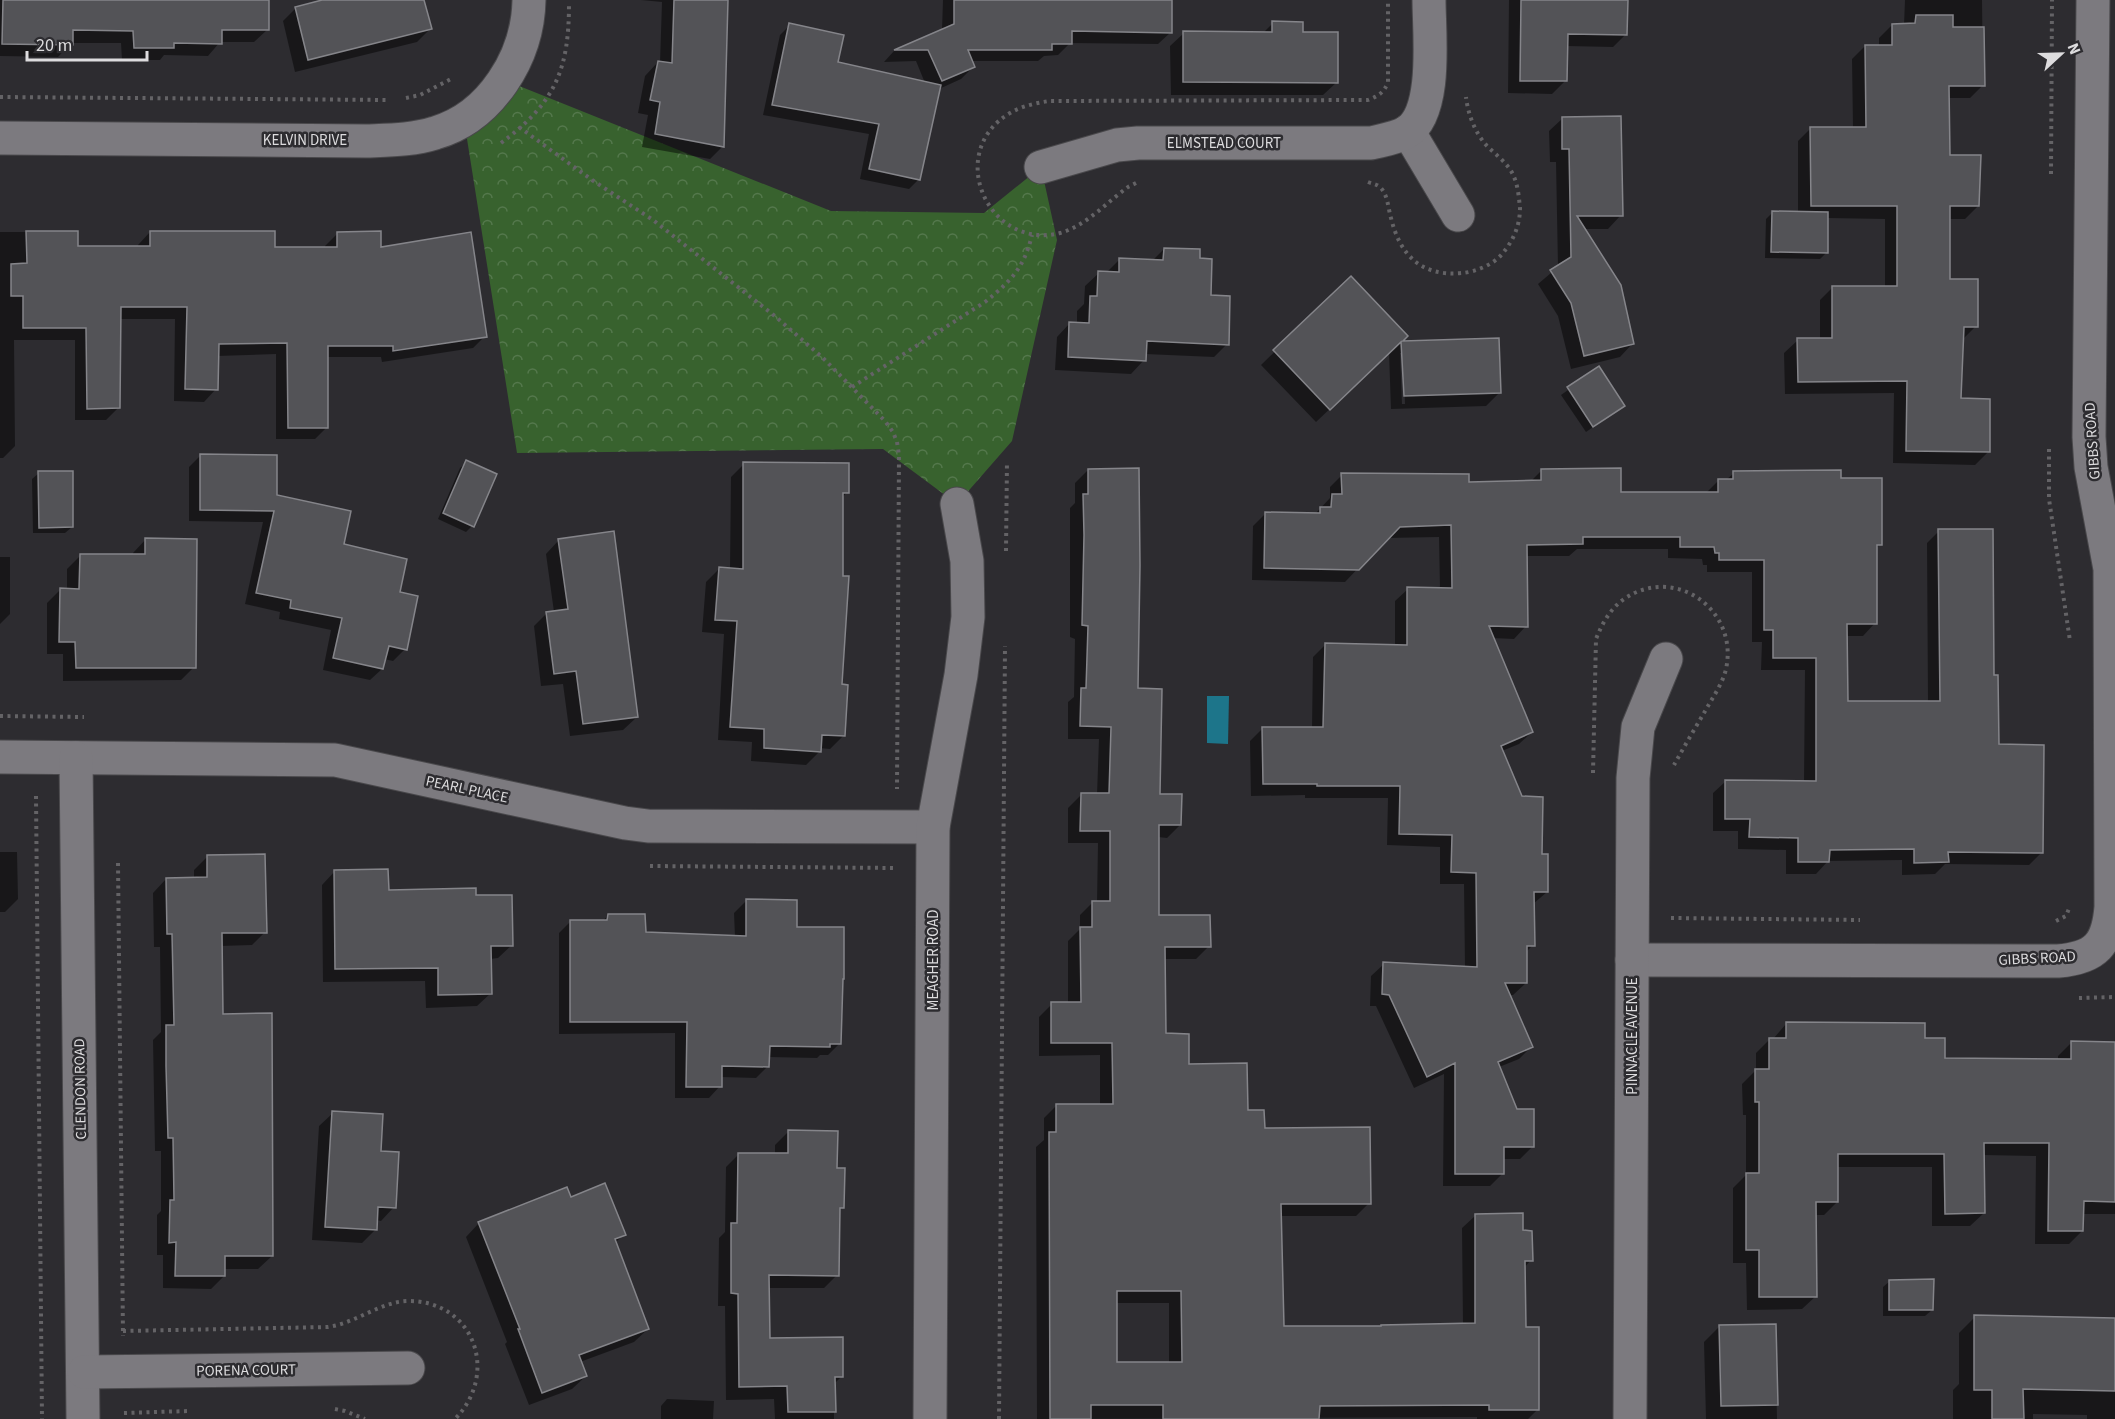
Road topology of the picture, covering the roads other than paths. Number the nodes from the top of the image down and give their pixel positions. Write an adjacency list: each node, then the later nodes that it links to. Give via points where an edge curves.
1 (529, 0): 5 (street, KELVIN DRIVE, via 523,40 498,90 464,120 435,133 366,141)
2 (1429, 0): 4 (street, via 1425,105)
3 (2093, 0): 13 (street, GIBBS ROAD, via 2089,437 2110,569 2111,907 2106,937 2098,949 2064,960)
4 (1408, 131): 6 (street, ELMSTEAD COURT, via 1371,143 1117,145); 7 (street)
5 (0, 138)
6 (1041, 167)
7 (1458, 215)
8 (957, 504): 12 (street, MEAGHER ROAD, via 967,561 968,617)
9 (1666, 659): 13 (street, PINNACLE AVENUE, via 1638,727 1633,778)
10 (0, 757): 11 (street, PEARL PLACE)
11 (76, 758): 12 (street, PEARL PLACE, via 335,760 648,826); 15 (street, CLENDON ROAD)
12 (933, 828): 17 (street, MEAGHER ROAD)
13 (1632, 960): 18 (street, PINNACLE AVENUE)
14 (408, 1368): 15 (street, PORENA COURT)
15 (84, 1372): 16 (street, CLENDON ROAD)
16 (83, 1419)
17 (930, 1419)
18 (1630, 1419)

